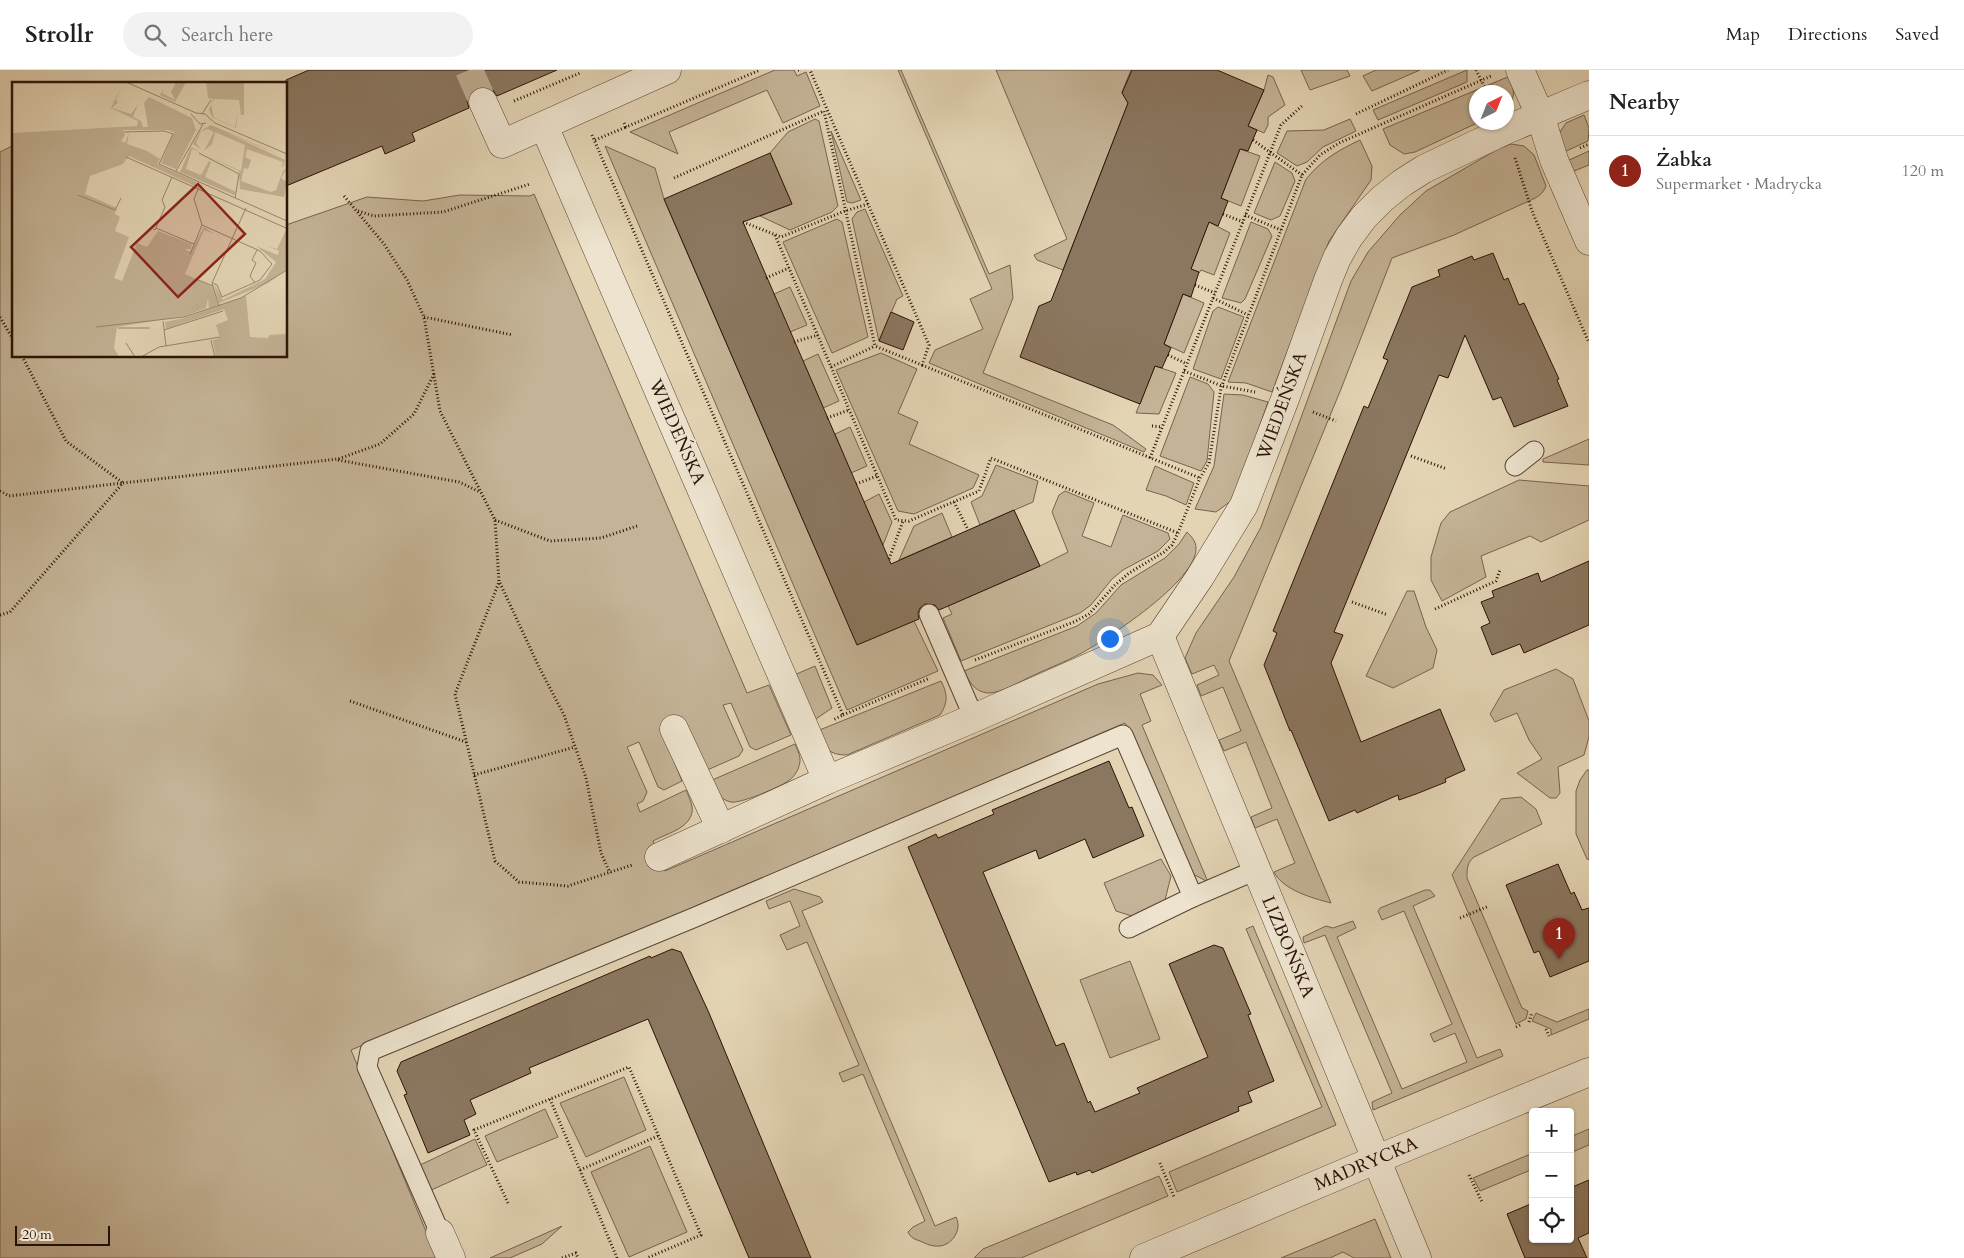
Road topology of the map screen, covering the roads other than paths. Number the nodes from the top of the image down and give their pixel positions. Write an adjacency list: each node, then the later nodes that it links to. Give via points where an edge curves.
1 (667, 70): 6 (street)
2 (1509, 72): 5 (street)
3 (1589, 95): 5 (street, WIEDEŃSKA)
4 (495, 103): 6 (street, via 502,144)
5 (1540, 115): 7 (street, via 1554,160); 11 (street, WIEDEŃSKA, via 1424,169 1402,183 1364,217 1349,237 1328,280 1250,493)
6 (544, 126): 14 (street, WIEDEŃSKA)
7 (1589, 241)
8 (1534, 451): 9 (lane)
9 (1515, 466)
10 (929, 614): 12 (lane)
11 (1160, 636): 12 (street); 17 (street, LIZBOŃSKA)
12 (974, 718): 14 (street)
13 (674, 729): 15 (street)
14 (827, 780): 15 (street)
15 (721, 829): 16 (street)
16 (659, 857)
17 (1256, 870): 18 (lane); 21 (street, LIZBOŃSKA)
18 (1193, 897): 19 (lane); 22 (lane, via 1123,735 370,1051 367,1067)
19 (1129, 928)
20 (1589, 1072): 21 (street, MADRYCKA)
21 (1375, 1160): 24 (street, MADRYCKA); 25 (street, LIZBOŃSKA)
22 (440, 1233): 23 (street)
23 (451, 1258)
24 (1144, 1258)
25 (1416, 1258)

